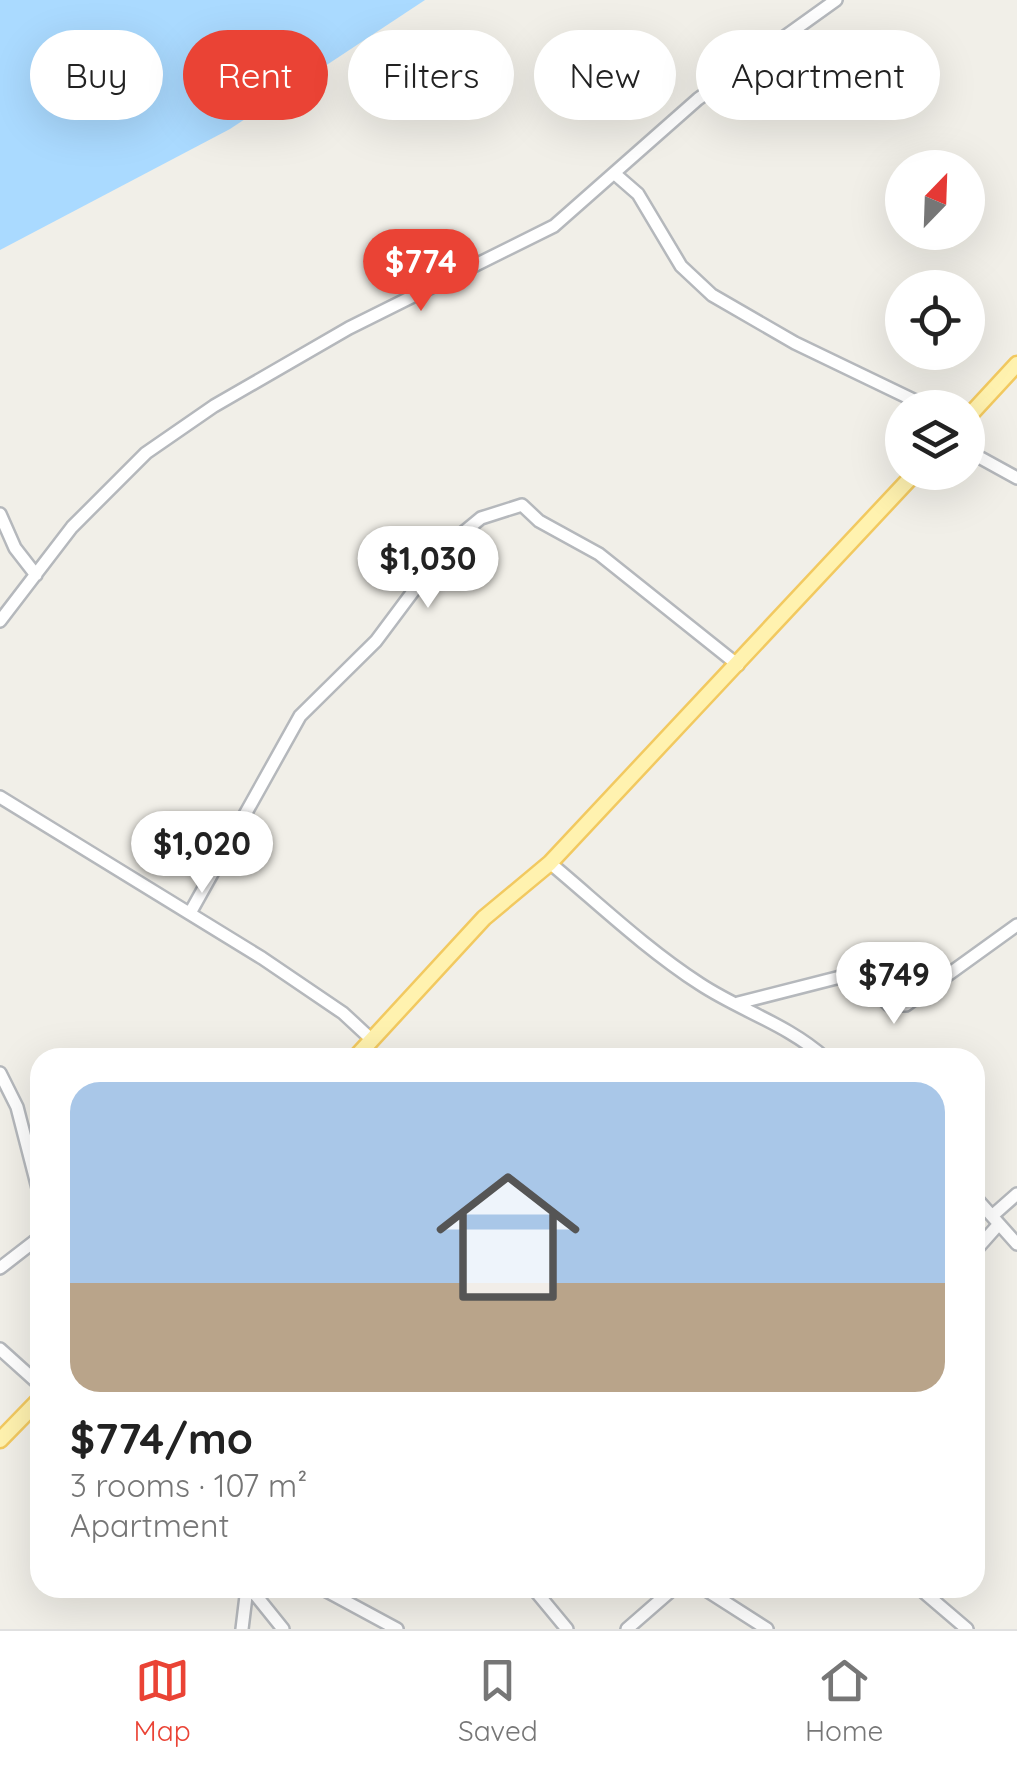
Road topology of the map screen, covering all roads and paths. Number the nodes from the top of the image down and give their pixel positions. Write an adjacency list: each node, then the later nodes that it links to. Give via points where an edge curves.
1 (836, 0): 2 (street, via 698,98)
2 (615, 174): 4 (street, via 638,194 682,266 712,295); 10 (street, via 554,226 385,308 175,432 102,494)
3 (1017, 364): 5 (main road)
4 (893, 390)
5 (985, 399)
6 (985, 460): 7 (street)
7 (1017, 478)
8 (899, 490): 12 (main road)
9 (0, 514): 10 (street)
10 (36, 576): 11 (street)
11 (0, 621)
12 (738, 665): 14 (main road); 15 (street, via 653,594 522,505 482,518 440,553 397,617 300,716)
13 (0, 797): 15 (street)
14 (550, 863): 17 (street, via 672,965); 18 (main road, via 484,918)
15 (190, 914): 18 (street, via 343,1013)
16 (1017, 925): 17 (street, via 906,1005 889,1005 856,973)
17 (738, 1003): 20 (street)
18 (371, 1039): 19 (main road)
19 (363, 1048)
20 (811, 1048)
21 (0, 1073): 22 (street)
22 (30, 1147)
23 (1017, 1194): 25 (street)
24 (985, 1208): 25 (street)
25 (996, 1220): 26 (street); 27 (street)
26 (985, 1237)
27 (1017, 1244)
28 (30, 1245): 29 (street)
29 (0, 1268)
30 (0, 1349): 31 (street)
31 (30, 1375)
32 (30, 1409): 33 (main road)
33 (0, 1440)
34 (247, 1598): 41 (street)
35 (257, 1598): 42 (street)
36 (340, 1598): 43 (street)
37 (541, 1598): 44 (street)
38 (663, 1598): 45 (street)
39 (718, 1598): 46 (street)
40 (930, 1598): 47 (street)
41 (242, 1629)
42 (283, 1629)
43 (397, 1629)
44 (567, 1629)
45 (627, 1629)
46 (766, 1629)
47 (967, 1629)

